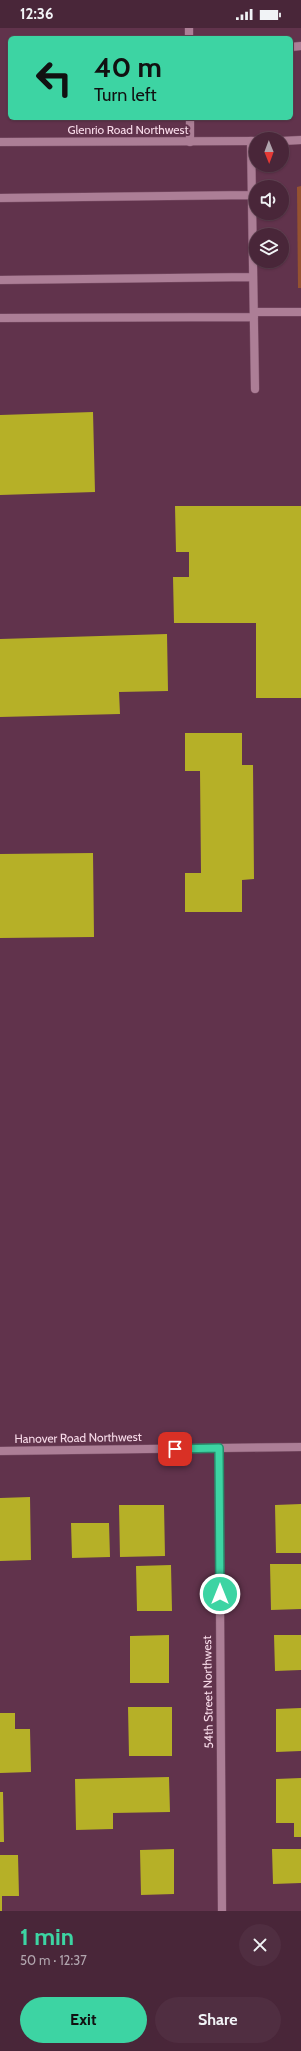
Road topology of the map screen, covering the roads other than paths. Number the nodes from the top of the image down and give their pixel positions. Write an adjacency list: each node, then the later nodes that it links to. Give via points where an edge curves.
1 (190, 120): 6 (street)
2 (301, 140): 4 (street)
3 (249, 141): 6 (street, Glenrio Road Northwest)
4 (289, 141)
5 (0, 142): 6 (street, Glenrio Road Northwest)
6 (190, 142)
7 (249, 195): 8 (street)
8 (0, 198)
9 (252, 220): 10 (street)
10 (253, 277): 11 (street); 13 (street)
11 (0, 280)
12 (301, 312): 13 (street)
13 (254, 314): 14 (street); 15 (street)
14 (0, 318)
15 (255, 389)
16 (301, 1447): 17 (street, Hanover Road Northwest)
17 (219, 1448): 18 (street, Hanover Road Northwest); 19 (street, 54th Street Northwest)
18 (0, 1451)
19 (222, 1911)

